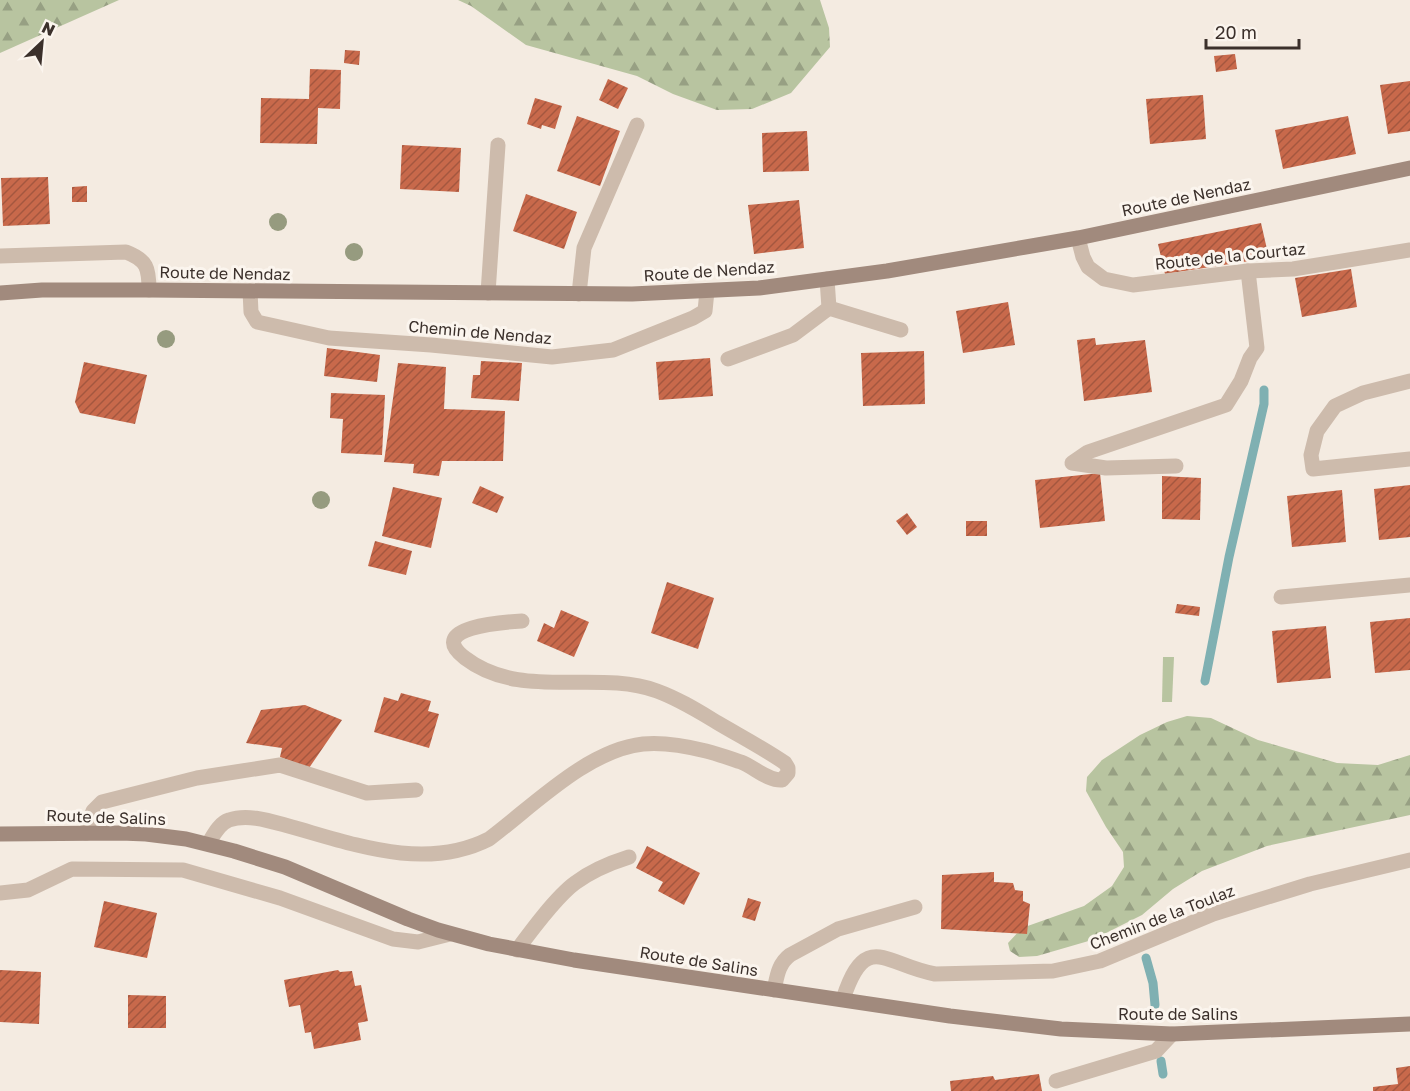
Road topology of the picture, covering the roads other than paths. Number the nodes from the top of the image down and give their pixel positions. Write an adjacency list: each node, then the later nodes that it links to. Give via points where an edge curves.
1 (637, 125): 14 (street, via 584,248)
2 (498, 145): 13 (street)
3 (1410, 168): 4 (street, Route de Nendaz)
4 (1078, 238): 7 (street, Route de la Courtaz, via 1088,267 1104,279 1133,285); 8 (street, Route de Nendaz)
5 (1410, 250): 7 (street, Route de la Courtaz, via 1293,269)
6 (0, 256): 9 (street, via 126,252 144,262)
7 (1248, 271): 20 (street, via 1257,348 1226,405 1088,452 1072,463 1106,468)
8 (827, 279): 11 (street, Route de Nendaz); 15 (street)
9 (149, 290): 10 (street, Route de Nendaz); 12 (street, Route de Nendaz)
10 (250, 291): 11 (street, Chemin de Nendaz, via 251,312 257,322 268,325 329,338 552,357 614,350 693,318 705,311); 13 (street, Route de Nendaz)
11 (707, 291): 14 (street, Route de Nendaz)
12 (0, 293)
13 (488, 293): 14 (street, Route de Nendaz)
14 (579, 294)
15 (829, 308): 16 (street); 17 (street, via 793,334)
16 (901, 330)
17 (728, 359)
18 (1410, 381): 19 (street, via 1363,393 1335,406 1317,431 1311,455 1313,470)
19 (1410, 459)
20 (1176, 466)
21 (1410, 585): 22 (street)
22 (1281, 597)
23 (522, 621): 27 (street, via 470,628 458,633 455,646 474,665 492,673 547,683 636,686 674,698 784,763 788,774 775,780 719,754 690,747 644,744 589,764 489,838 451,852 419,855 379,849 247,818 227,821)
24 (416, 790): 25 (street, via 367,793 280,765 197,778 102,802 93,810)
25 (86, 833): 26 (street, Route de Salins); 27 (street, Route de Salins, via 146,834)
26 (0, 834)
27 (208, 844): 32 (street, Route de Salins, via 285,867)
28 (629, 857): 33 (street, via 574,884)
29 (1410, 861): 35 (street, Chemin de la Toulaz, via 1310,884 1213,914 1100,961 1053,971 935,974 880,955 871,956 855,969)
30 (0, 893): 32 (street, via 28,890 72,869 183,870 280,898 393,939 418,942)
31 (915, 907): 34 (street, via 838,929 790,955 778,969)
32 (450, 934): 33 (street, Route de Salins)
33 (517, 950): 34 (street, Route de Salins)
34 (774, 990): 35 (street, Route de Salins)
35 (843, 999): 37 (street, Route de Salins, via 1017,1024)
36 (1410, 1024): 37 (street, Route de Salins)
37 (1172, 1034): 38 (street, via 1156,1050)
38 (1056, 1081)

